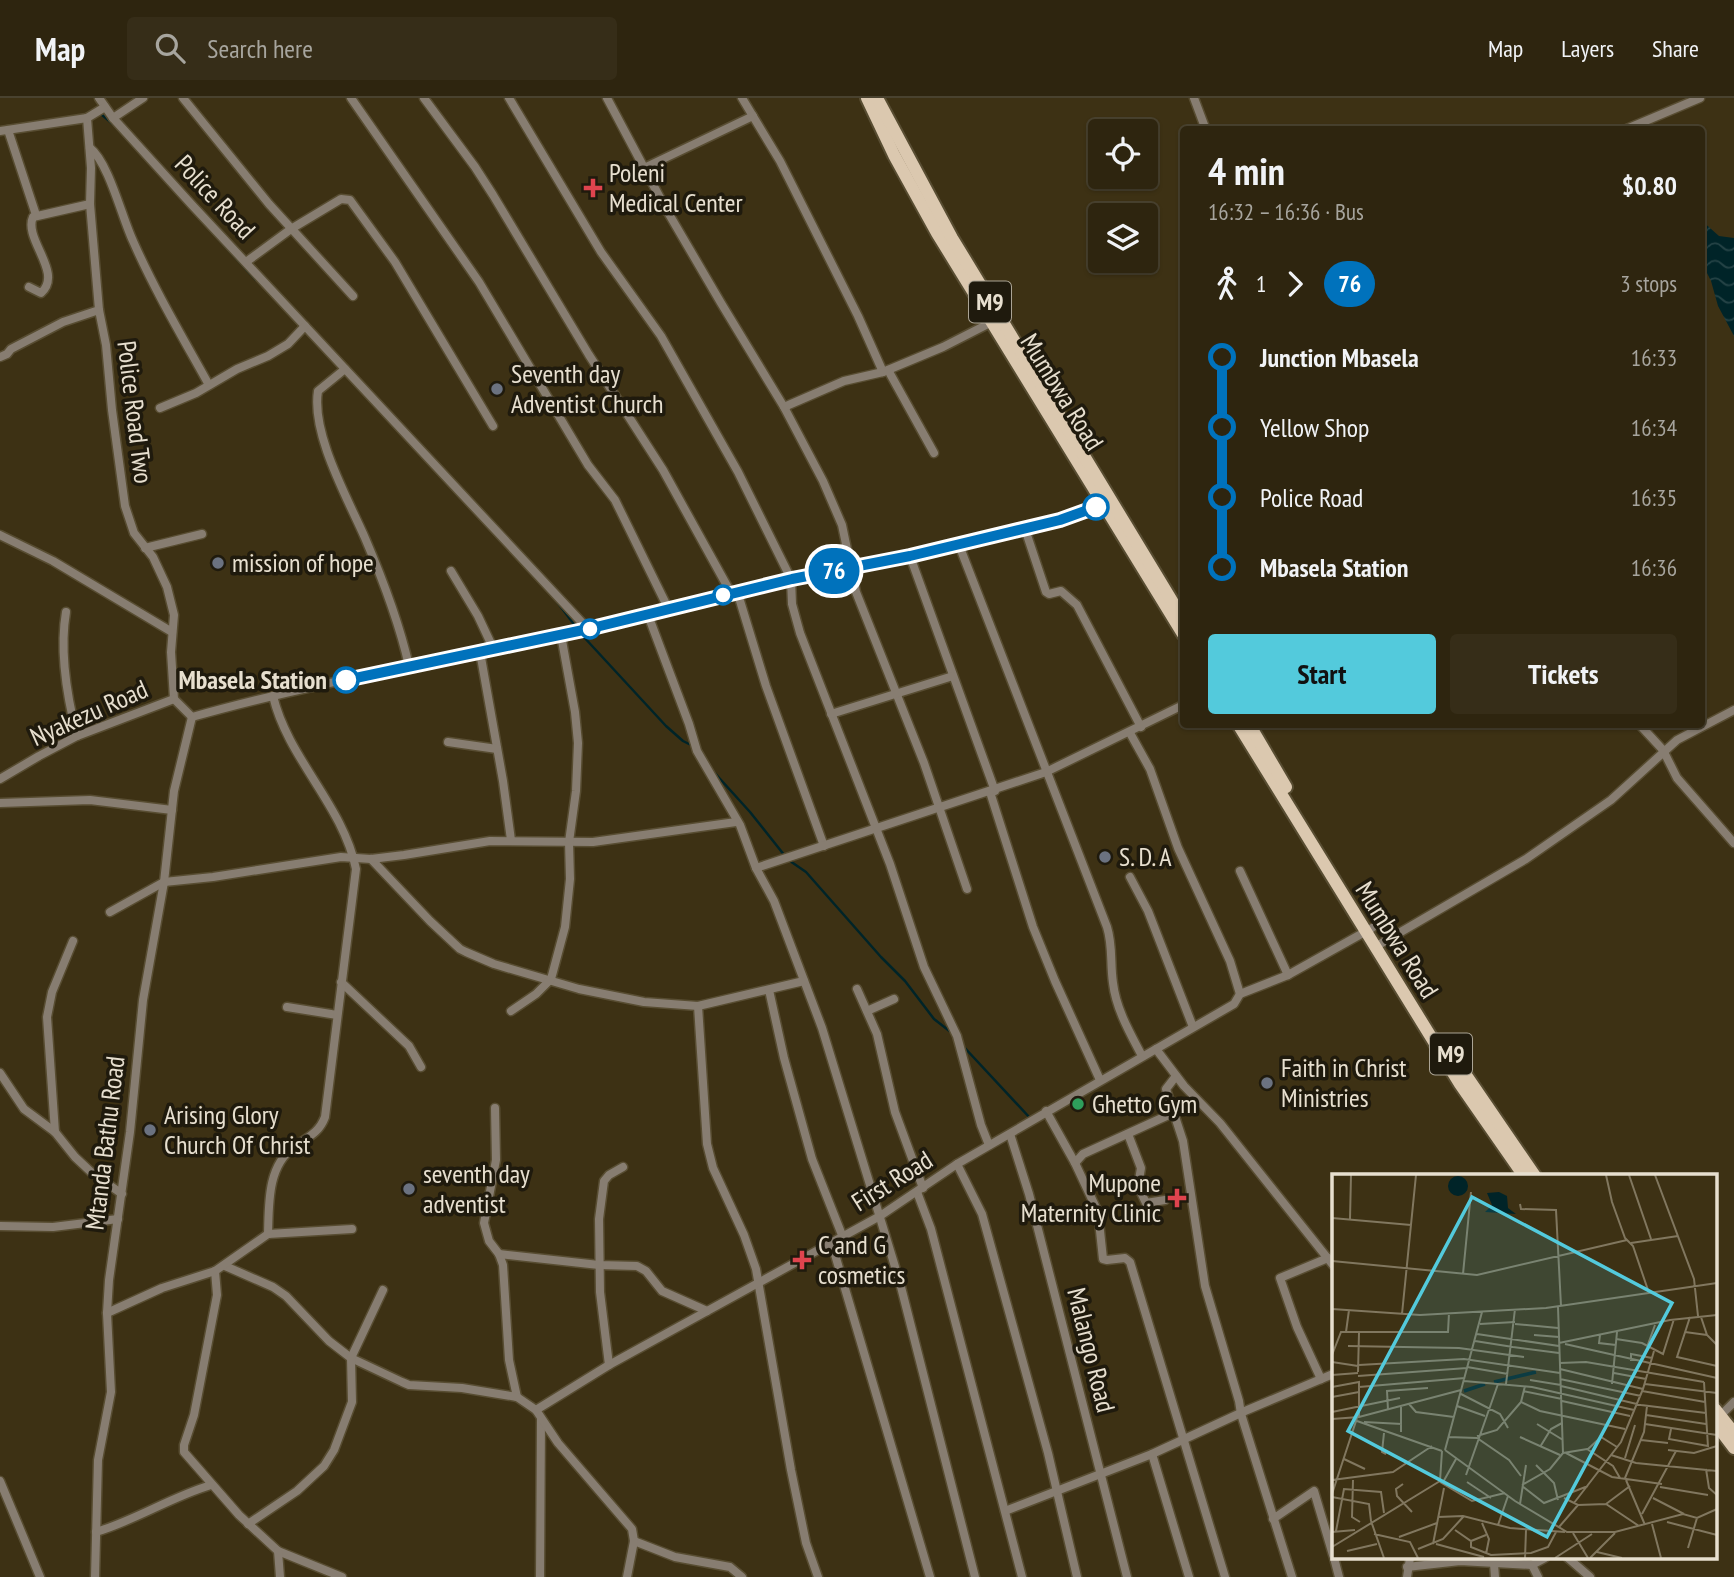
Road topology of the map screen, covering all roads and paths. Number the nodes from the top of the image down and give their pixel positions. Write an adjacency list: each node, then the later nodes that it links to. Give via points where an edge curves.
1 (99, 98): 13 (street, Police Road)
2 (143, 98): 16 (street)
3 (183, 98): 24 (street)
4 (351, 98): 50 (street, via 472,272 588,465 609,491)
5 (424, 98): 49 (street, via 487,186)
6 (509, 98): 48 (street, via 601,251 661,336)
7 (607, 98): 21 (street)
8 (742, 98): 14 (street)
9 (867, 98): 29 (main road, Mumbwa Road / M9, via 918,198)
10 (877, 98): 39 (main road, Mumbwa Road / M9, via 952,238)
11 (1194, 98): 17 (street)
12 (1700, 98): 18 (street)
13 (105, 107): 15 (street); 16 (street, Police Road)
14 (753, 116): 21 (street); 33 (street)
15 (87, 118): 19 (street); 20 (street, Police Road Two)
16 (113, 118): 25 (street, Police Road)
17 (1204, 126)
18 (1634, 126)
19 (4, 131): 23 (street)
20 (90, 148): 22 (street, Police Road Two); 34 (street, via 105,171 132,241)
21 (644, 168): 35 (street)
22 (90, 204): 23 (street); 28 (street, Police Road Two)
23 (36, 215): 26 (street, via 30,225 47,268 47,286 41,293)
24 (291, 229): 25 (street); 27 (street); 37 (street, via 341,199 350,200 402,272)
25 (246, 262): 30 (street, Police Road)
26 (29, 288)
27 (353, 296)
28 (99, 310): 31 (street, via 63,322); 44 (street, Police Road Two, via 125,506)
29 (992, 322): 33 (street); 39 (main road, Mumbwa Road / M9)
30 (305, 326): 32 (street, Police Road); 34 (street, via 288,344)
31 (0, 357)
32 (345, 369): 54 (street, Police Road); 60 (street, via 318,391 322,433 401,628)
33 (886, 371): 35 (street, via 844,381); 38 (street)
34 (209, 385): 36 (street)
35 (784, 407): 46 (street, via 836,511)
36 (160, 408)
37 (493, 426)
38 (934, 453)
39 (1108, 502): 40 (street); 52 (main road, Mumbwa Road / M9); 55 (main road, Mumbwa Road / M9)
40 (1025, 529): 43 (street); 70 (street, via 1046,592 1061,591 1077,605)
41 (202, 534): 44 (street)
42 (0, 535): 56 (street, via 63,566)
43 (959, 545): 45 (street); 80 (street)
44 (145, 548): 56 (street, Police Road Two, via 167,587 174,615)
45 (910, 556): 46 (street); 61 (street)
46 (850, 568): 48 (street); 62 (street)
47 (450, 571): 58 (street)
48 (792, 579): 49 (street); 67 (street, via 795,616)
49 (734, 592): 50 (street); 91 (street)
50 (668, 608): 53 (street)
51 (66, 612): 76 (street, via 68,701)
52 (1180, 613)
53 (648, 615): 54 (street); 86 (street, via 697,751)
54 (588, 629): 57 (street)
55 (1180, 629)
56 (172, 632): 64 (street, Police Road Two)
57 (561, 635): 58 (street); 89 (street, via 578,743)
58 (494, 649): 59 (street)
59 (480, 652): 60 (street); 78 (street)
60 (410, 666): 63 (street)
61 (953, 676): 62 (street); 82 (street)
62 (898, 693): 67 (street); 84 (street)
63 (273, 696): 68 (street); 92 (street, via 288,738 339,823)
64 (174, 699): 68 (street, Nyakezu Road); 76 (street, Nyakezu Road)
65 (1180, 707): 70 (street)
66 (1734, 710): 69 (street)
67 (831, 713): 87 (street)
68 (192, 717): 85 (street, Mtanda Bathu Road)
69 (1705, 725)
70 (1141, 727): 75 (street)
71 (1241, 728): 100 (main road, Mumbwa Road / M9)
72 (1251, 728): 100 (main road, Mumbwa Road / M9)
73 (1643, 728): 79 (street)
74 (1700, 728): 79 (street)
75 (1130, 733): 80 (street); 109 (street, via 1150,769)
76 (76, 737): 81 (street, Nyakezu Road)
77 (448, 742): 78 (street)
78 (497, 748): 88 (street)
79 (1663, 750): 90 (street, via 1677,778); 102 (street, via 1611,800 1526,859)
80 (1046, 772): 82 (street); 118 (street, via 1111,937 1116,1000)
81 (0, 779)
82 (992, 792): 84 (street); 122 (street, via 1037,939)
83 (0, 803): 85 (street, via 90,800)
84 (941, 809): 87 (street); 98 (street)
85 (172, 810): 97 (street, Mtanda Bathu Road)
86 (736, 822): 89 (street); 94 (street)
87 (876, 830): 91 (street); 129 (street, via 924,967 957,1036)
88 (511, 840): 89 (street); 93 (street)
89 (569, 842): 104 (street, via 565,927)
90 (1734, 843)
91 (824, 846): 94 (street)
92 (354, 858): 93 (street); 97 (street); 106 (street, via 356,878)
93 (371, 859): 104 (street, via 460,949 494,964)
94 (756, 868): 105 (street, via 774,901)
95 (1240, 870): 103 (street)
96 (1130, 877): 116 (street, via 1156,929)
97 (164, 883): 99 (street); 136 (street, Mtanda Bathu Road, via 143,1000)
98 (967, 889)
99 (110, 912)
100 (1369, 930): 102 (main road, Mumbwa Road / M9); 103 (street, First Road)
101 (73, 941): 126 (street, via 47,1017)
102 (1378, 945): 133 (main road, Mumbwa Road / M9, via 1470,1100); 134 (main road, Mumbwa Road / M9)
103 (1288, 975): 109 (street, First Road)
104 (551, 979): 111 (street, via 644,1002); 113 (street)
105 (804, 981): 108 (street); 138 (street)
106 (341, 982): 115 (street); 119 (street, via 409,1046)
107 (857, 989): 114 (street)
108 (769, 990): 111 (street); 143 (street, via 812,1158)
109 (1240, 994): 116 (street, First Road, via 1234,1003)
110 (894, 999): 114 (street)
111 (698, 1006): 150 (street, via 706,1144)
112 (287, 1007): 115 (street)
113 (511, 1011)
114 (867, 1012): 135 (street)
115 (337, 1015): 142 (street, via 326,1117 319,1131 293,1147 280,1162 271,1188)
116 (1193, 1027): 117 (street, First Road)
117 (1156, 1048): 118 (street, First Road); 121 (street)
118 (1142, 1056): 122 (street, First Road)
119 (421, 1067)
120 (0, 1073): 126 (street, via 23,1109)
121 (1176, 1076): 125 (street, via 1166,1088); 146 (street, via 1220,1123)
122 (1100, 1080): 124 (street, First Road)
123 (495, 1108): 145 (street, via 496,1160 484,1223)
124 (1046, 1111): 127 (street, First Road); 130 (street)
125 (1173, 1113): 128 (street); 161 (street, via 1188,1170 1201,1272)
126 (55, 1132): 136 (street, via 83,1164)
127 (1010, 1134): 129 (street, First Road); 168 (street, Malango Road)
128 (1128, 1134): 130 (street, via 1083,1154); 137 (street, via 1141,1168 1138,1186 1146,1203)
129 (989, 1145): 131 (street, First Road)
130 (1075, 1163): 165 (street, via 1098,1212 1103,1259 1125,1258 1129,1262)
131 (957, 1164): 135 (street, First Road); 171 (street, via 982,1214)
132 (623, 1167): 147 (street, via 602,1187)
133 (1523, 1174)
134 (1534, 1174)
135 (920, 1190): 138 (street, First Road); 172 (street)
136 (122, 1194): 139 (street, Mtanda Bathu Road)
137 (1165, 1200)
138 (880, 1216): 143 (street, First Road); 193 (street)
139 (118, 1219): 140 (street, via 53,1227); 153 (street, Mtanda Bathu Road)
140 (0, 1226)
141 (352, 1229): 142 (street)
142 (268, 1234): 148 (street)
143 (842, 1235): 144 (street, First Road)
144 (831, 1241): 150 (street, First Road); 192 (street)
145 (499, 1254): 147 (street); 158 (street)
146 (1331, 1261): 157 (street, via 1280,1278)
147 (599, 1265): 152 (street, via 637,1266 662,1291); 155 (street)
148 (225, 1266): 149 (street); 154 (street, via 286,1296)
149 (215, 1270): 153 (street); 170 (street, via 217,1296 194,1415 183,1448)
150 (759, 1282): 152 (street, First Road); 191 (street, via 791,1470)
151 (383, 1290): 154 (street)
152 (707, 1311): 155 (street, First Road)
153 (107, 1313): 175 (street, Mtanda Bathu Road, via 111,1392 98,1460)
154 (351, 1358): 158 (street, via 409,1385); 174 (street, via 351,1409 329,1458 297,1491)
155 (609, 1365): 160 (street, First Road)
156 (1332, 1374): 157 (street)
157 (1321, 1379): 161 (street)
158 (517, 1397): 160 (street)
159 (1734, 1402): 162 (street)
160 (536, 1410): 163 (street)
161 (1241, 1413): 165 (street); 173 (street)
162 (1716, 1417): 164 (main road); 166 (main road)
163 (541, 1419): 176 (street, via 632,1529); 188 (street)
164 (1734, 1433)
165 (1183, 1439): 167 (street); 198 (street)
166 (1734, 1448)
167 (1152, 1454): 168 (street); 197 (street)
168 (1101, 1474): 171 (street); 196 (street, Malango Road)
169 (0, 1481): 184 (street)
170 (211, 1485): 174 (street); 175 (street)
171 (1056, 1492): 172 (street); 195 (street)
172 (1005, 1511): 194 (street)
173 (1273, 1519): 177 (street, via 1314,1492); 199 (street)
174 (248, 1524): 178 (street)
175 (96, 1531): 185 (street, Mtanda Bathu Road)
176 (634, 1541): 189 (street); 190 (street, via 675,1556 730,1567)
177 (1332, 1550)
178 (278, 1551): 186 (street); 187 (street)
179 (1541, 1560): 183 (street)
180 (1570, 1560): 203 (street)
181 (1409, 1562): 182 (street); 200 (street)
182 (1494, 1564): 183 (street); 201 (street)
183 (1532, 1565): 202 (street)
184 (40, 1577)
185 (95, 1577)
186 (280, 1577)
187 (342, 1577)
188 (540, 1577)
189 (627, 1577)
190 (742, 1577)
191 (818, 1577)
192 (930, 1577)
193 (975, 1577)
194 (1022, 1577)
195 (1077, 1577)
196 (1127, 1577)
197 (1189, 1577)
198 (1225, 1577)
199 (1292, 1577)
200 (1407, 1577)
201 (1495, 1577)
202 (1538, 1577)
203 (1590, 1577)

